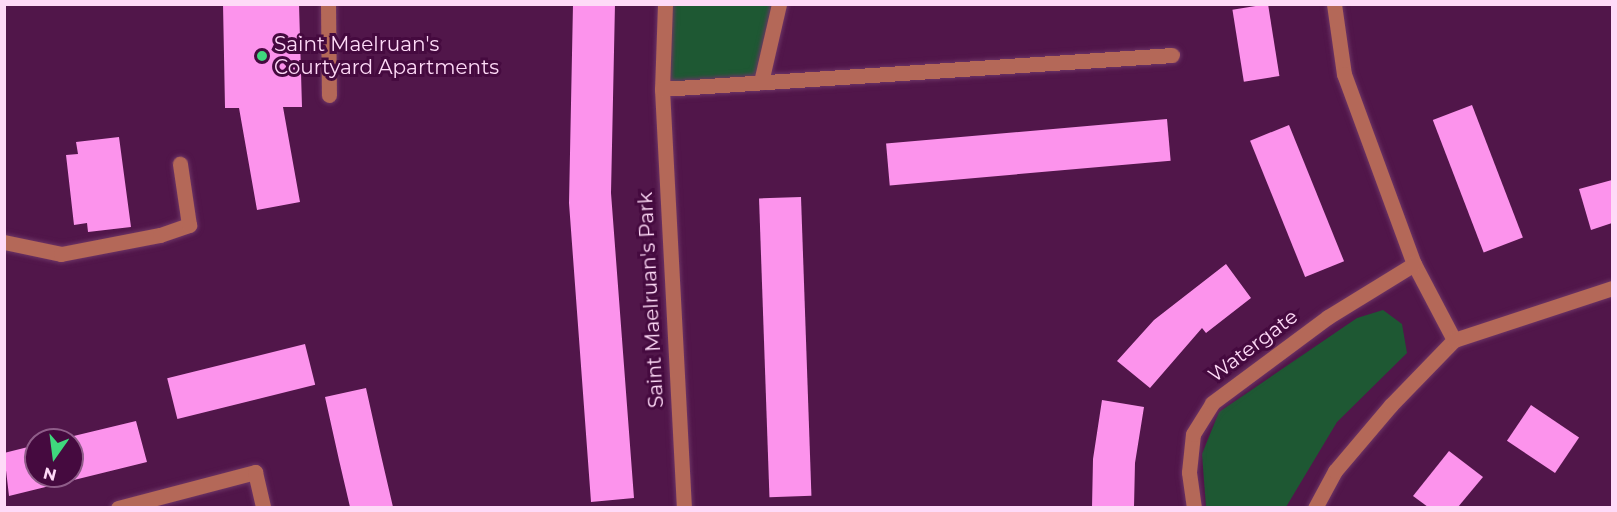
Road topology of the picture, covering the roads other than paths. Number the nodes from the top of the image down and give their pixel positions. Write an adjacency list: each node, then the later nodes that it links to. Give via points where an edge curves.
1 (328, 4): 8 (street)
2 (665, 4): 7 (street, Saint Maelruan's Park)
3 (779, 4): 6 (street)
4 (1334, 4): 11 (street, via 1344,74)
5 (1172, 55): 6 (street)
6 (761, 82): 7 (street)
7 (662, 89): 16 (street, Saint Maelruan's Park)
8 (329, 95)
9 (180, 164): 10 (street, via 189,225 160,235 61,254)
10 (4, 242)
11 (1414, 264): 13 (street); 17 (street, Watergate, via 1328,317 1212,403 1193,434 1189,472)
12 (1612, 288): 13 (street)
13 (1454, 340): 18 (street, via 1390,405 1335,471)
14 (118, 507): 15 (street, via 255,472)
15 (263, 507)
16 (684, 507)
17 (1194, 507)
18 (1315, 507)

